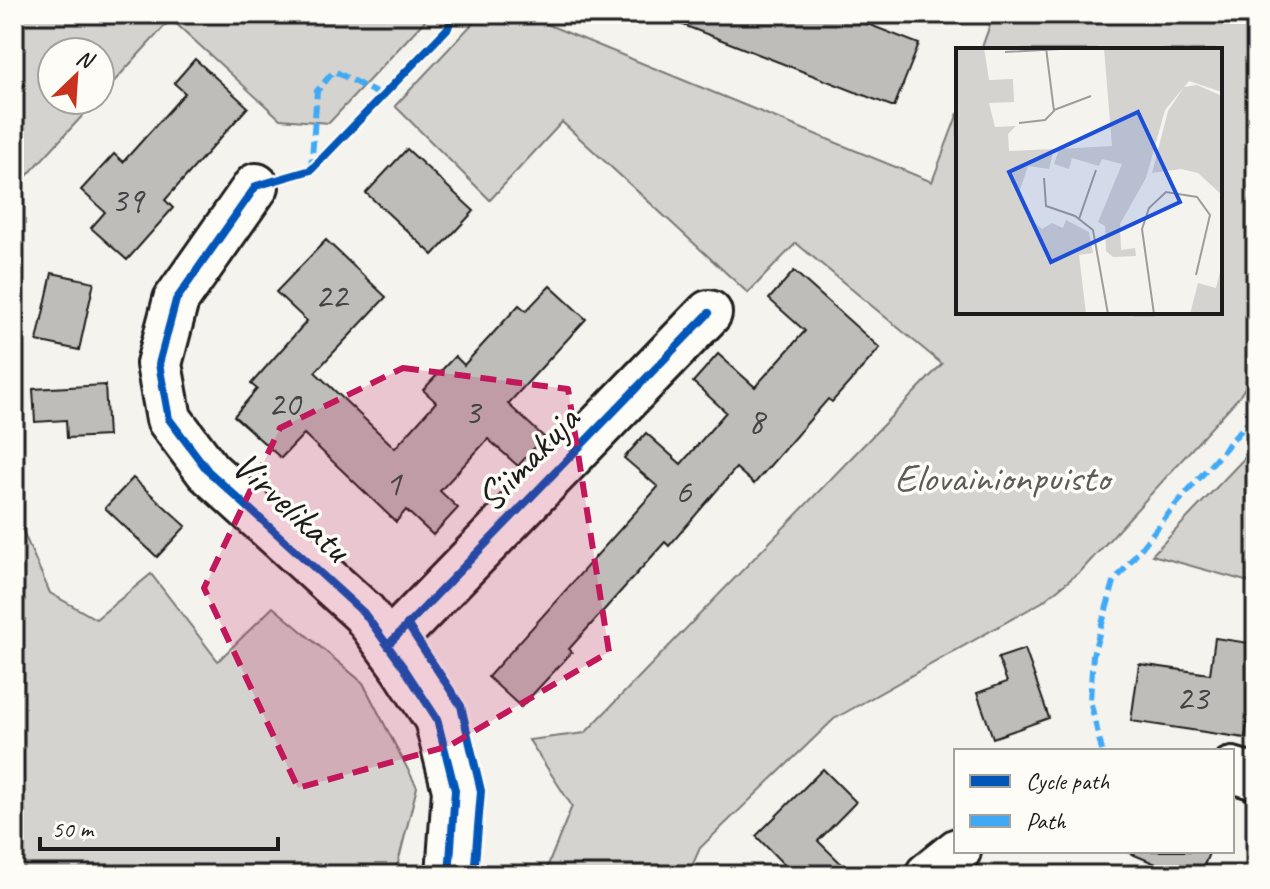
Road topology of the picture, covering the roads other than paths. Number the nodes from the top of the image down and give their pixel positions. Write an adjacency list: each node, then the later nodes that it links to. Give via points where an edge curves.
1 (256, 186): 3 (street, Virvelikatu, via 176,300 159,364 169,419 208,471 364,613)
2 (709, 313): 3 (street, Siimakuja)
3 (388, 645): 7 (street, Virvelikatu, via 437,719 455,790)
4 (1234, 771): 5 (street)
5 (1256, 777)
6 (956, 853): 8 (street)
7 (449, 875)
8 (928, 875)

